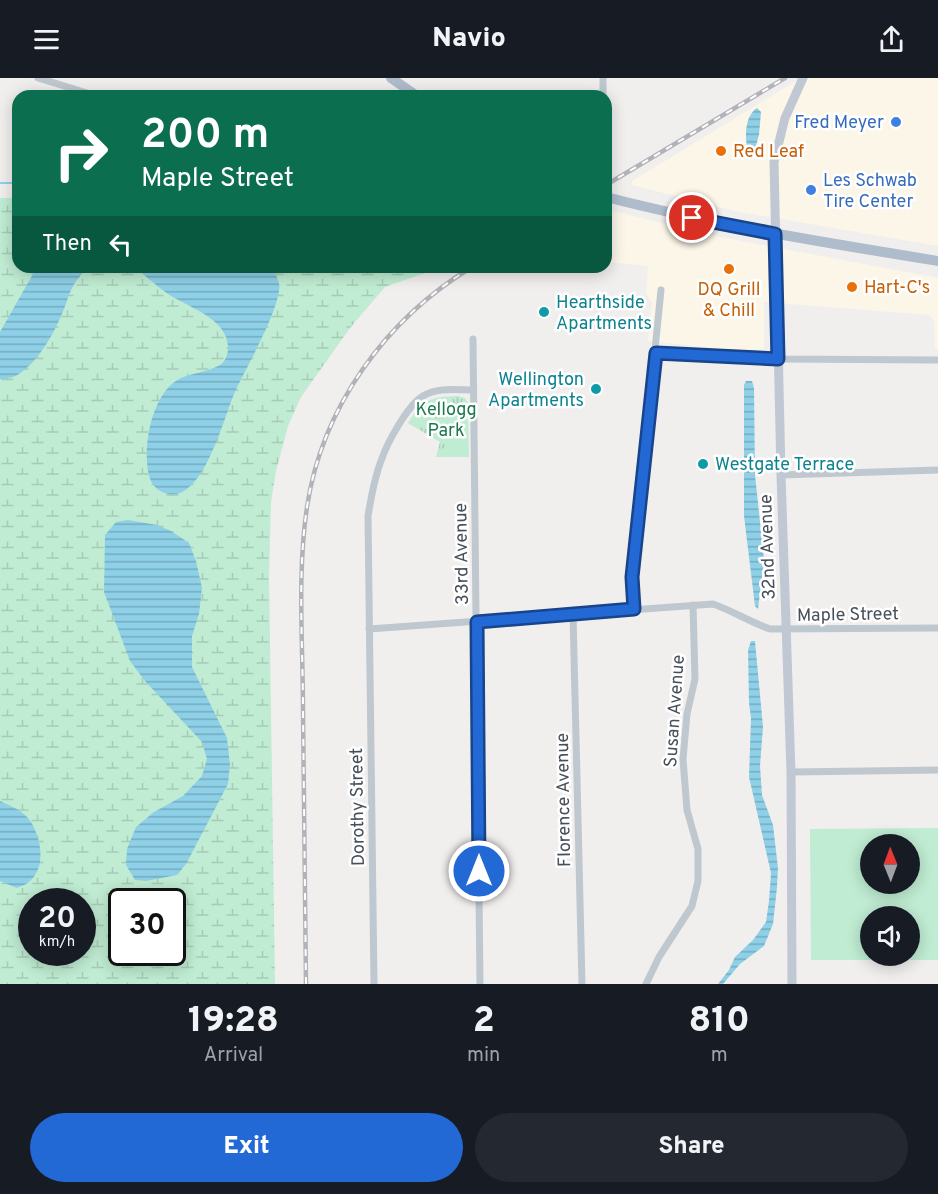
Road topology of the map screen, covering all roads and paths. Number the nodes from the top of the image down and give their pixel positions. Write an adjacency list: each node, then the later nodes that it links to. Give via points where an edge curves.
1 (38, 78): 4 (street)
2 (391, 78): 5 (main road)
3 (803, 78): 7 (street, 32nd Avenue, via 785,118 774,162)
4 (77, 90)
5 (408, 90)
6 (612, 199): 7 (main road)
7 (775, 234): 8 (main road); 12 (street, 32nd Avenue)
8 (938, 261)
9 (662, 290): 11 (street)
10 (473, 339): 14 (street, 33rd Avenue)
11 (656, 353): 12 (street); 18 (street, via 632,577)
12 (778, 359): 13 (street); 16 (street, 32nd Avenue)
13 (938, 360)
14 (473, 390): 20 (street, 33rd Avenue); 22 (street, Dorothy Street, via 440,390 424,396 407,413 381,460 368,516)
15 (938, 470): 16 (street)
16 (781, 475): 23 (street, 32nd Avenue)
17 (693, 605): 18 (street, Maple Street); 23 (street, Maple Street, via 713,604 761,626); 29 (street, Susan Avenue, via 694,679 683,759 687,810 698,849 698,881 692,906)
18 (634, 609): 19 (street, Maple Street)
19 (573, 614): 20 (street, Maple Street); 28 (street, Florence Avenue)
20 (477, 622): 22 (street, Maple Street); 27 (street, 33rd Avenue)
21 (938, 628): 23 (street, Maple Street)
22 (369, 629): 26 (street, Dorothy Street)
23 (786, 630): 25 (street, 32nd Avenue)
24 (938, 770): 25 (street)
25 (792, 772): 30 (street, 32nd Avenue)
26 (374, 984)
27 (480, 984)
28 (582, 984)
29 (646, 984)
30 (792, 984)

